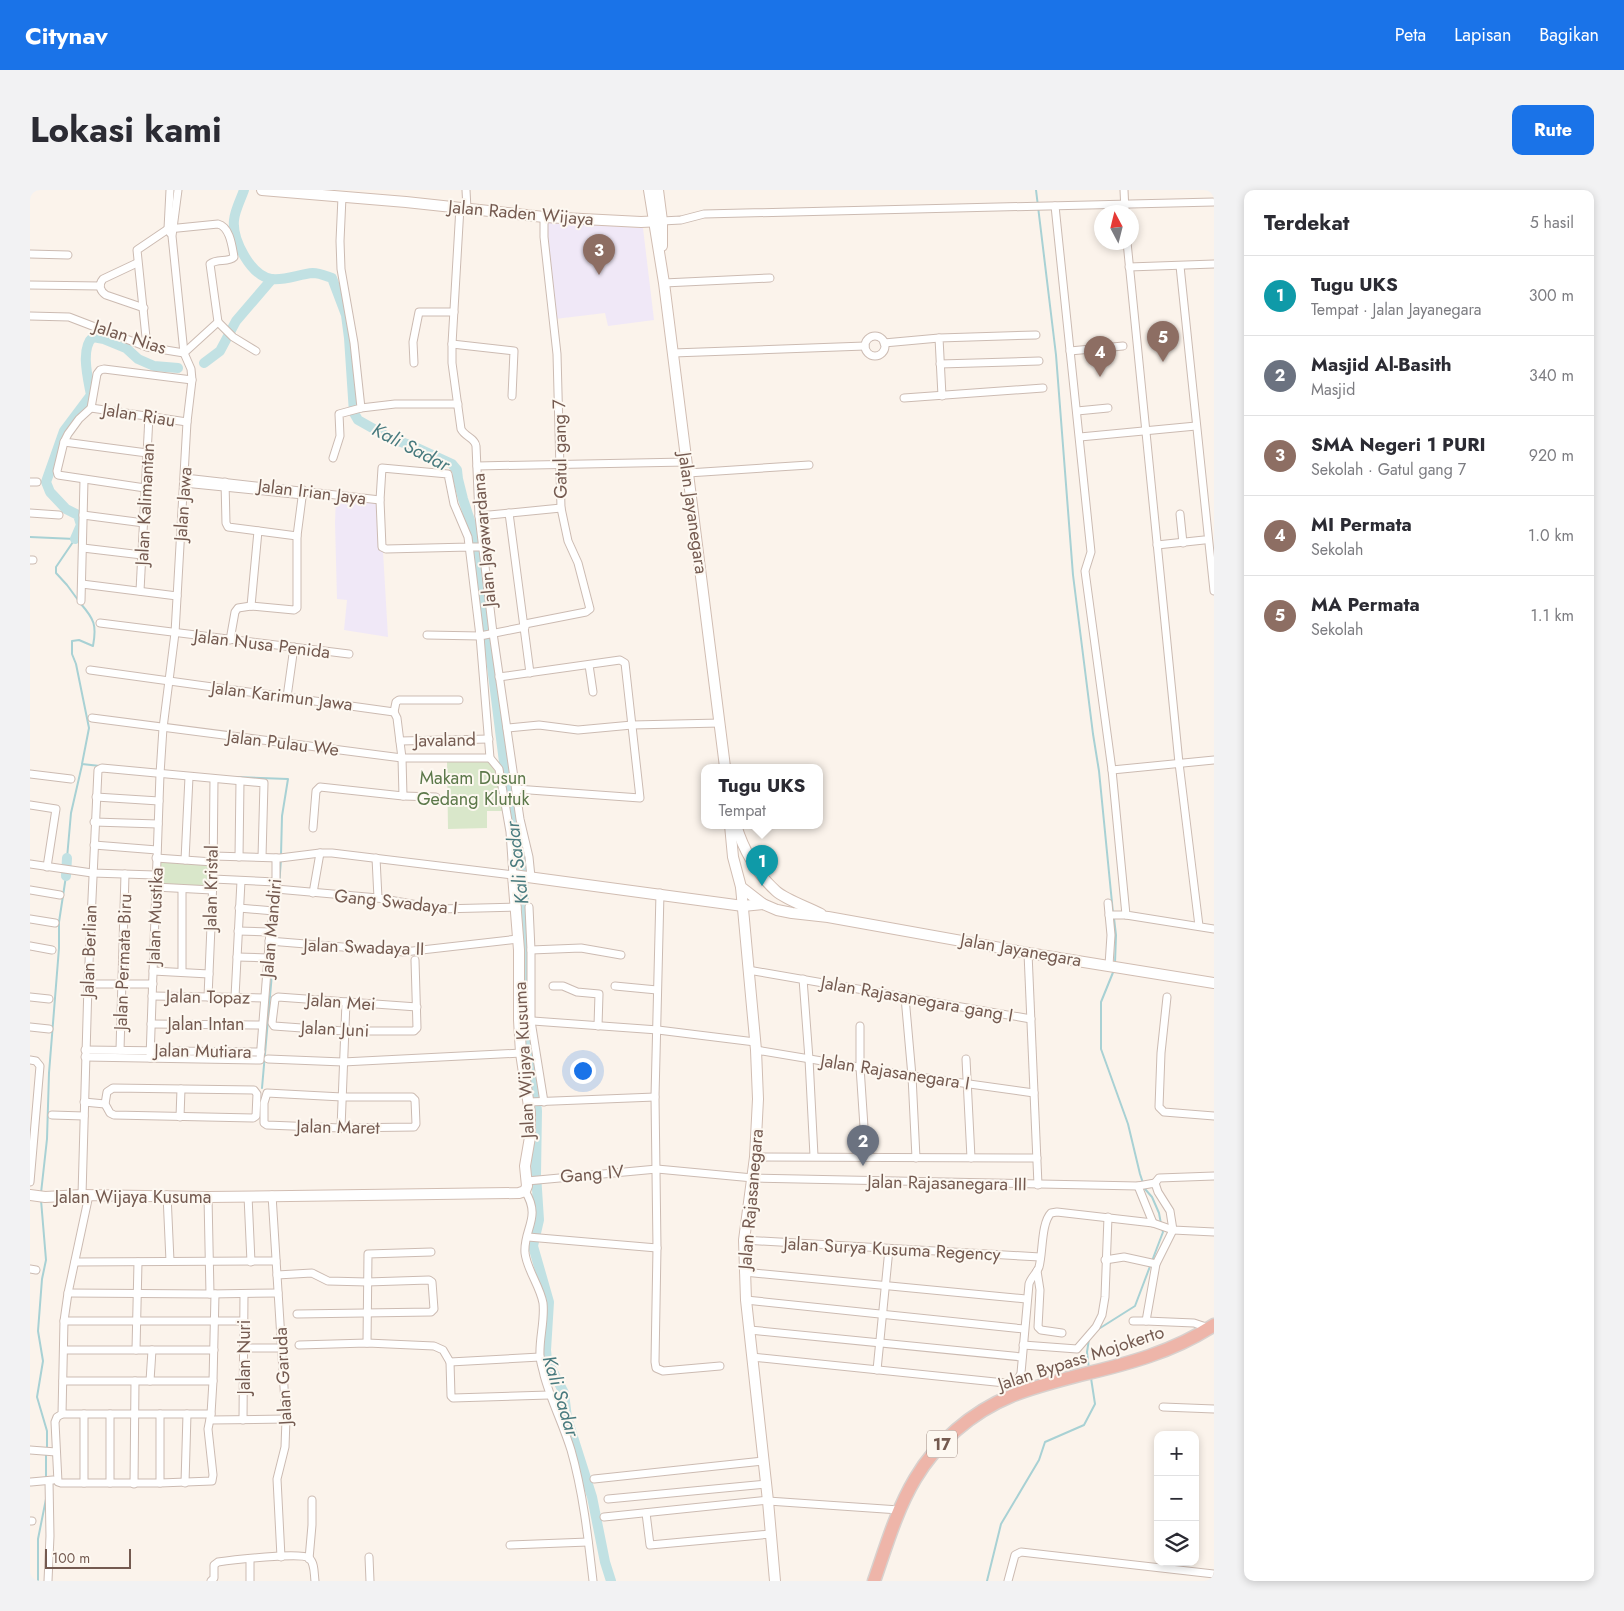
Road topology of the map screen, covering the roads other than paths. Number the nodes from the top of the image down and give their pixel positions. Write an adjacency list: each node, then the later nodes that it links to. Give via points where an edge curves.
1 (170, 190): 17 (street, Jalan Jawa)
2 (178, 190): 17 (street, Jalan Jawa)
3 (262, 190): 8 (main road, Jalan Raden Wijaya)
4 (466, 190): 12 (street, Jalan Jayawardana)
5 (648, 190): 16 (main road)
6 (658, 190): 16 (main road)
7 (1124, 190): 10 (street)
8 (346, 195): 12 (main road, Jalan Raden Wijaya); 54 (street, via 340,241 341,269 354,343)
9 (1214, 202): 14 (street)
10 (1125, 205)
11 (1052, 206): 13 (street); 16 (street, via 704,214); 41 (street)
12 (463, 208): 15 (main road, Jalan Raden Wijaya); 30 (street, Jalan Jayawardana)
13 (1094, 208)
14 (1139, 208)
15 (544, 217): 16 (main road, Jalan Raden Wijaya); 68 (street, Gatul gang 7, via 557,354)
16 (658, 222): 26 (main road, Jalan Jayanegara)
17 (171, 231): 21 (street, via 138,248); 32 (street, via 218,224 225,227 233,258 212,262 210,266); 43 (street, Jalan Jawa)
18 (1128, 250): 24 (street)
19 (30, 254): 20 (street)
20 (68, 255)
21 (137, 263): 28 (street, via 103,279); 29 (street)
22 (1214, 264): 23 (street)
23 (1180, 266): 24 (street); 59 (street)
24 (1129, 267): 60 (street)
25 (770, 278): 26 (street)
26 (664, 283): 42 (main road, Jalan Jayanegara)
27 (30, 285): 28 (street)
28 (100, 286): 29 (street, via 106,295)
29 (144, 308): 39 (street)
30 (454, 312): 36 (street, Jalan Jayawardana); 45 (street, via 419,312)
31 (30, 316): 39 (street, Jalan Nias, via 77,319)
32 (218, 322): 40 (street, via 233,337); 43 (street)
33 (1036, 335): 34 (street)
34 (938, 338): 35 (street); 46 (street)
35 (884, 343): 37 (street, via 874,336 866,340); 37 (street, via 884,349 876,356 870,354)
36 (452, 344): 49 (street, via 514,351); 52 (street, Jalan Jayawardana)
37 (865, 346): 42 (street)
38 (1124, 346): 41 (street)
39 (147, 347): 43 (street, Jalan Nias)
40 (256, 351)
41 (1070, 351): 56 (street)
42 (673, 353): 65 (main road, Jalan Jayanegara)
43 (185, 356): 47 (street, Jalan Jawa)
44 (1039, 361): 46 (street)
45 (414, 363)
46 (940, 364): 50 (street)
47 (192, 380): 53 (street, via 100,370); 58 (street, Jalan Jawa)
48 (1043, 388): 50 (street)
49 (512, 396)
50 (942, 396): 51 (street)
51 (904, 398)
52 (458, 404): 54 (street, via 395,404); 67 (street, Jalan Jayawardana, via 462,432 476,442)
53 (91, 408): 57 (street, Jalan Riau); 62 (street, via 75,424)
54 (360, 408): 64 (street, via 339,414 340,436)
55 (1108, 408): 56 (street)
56 (1077, 411): 61 (street)
57 (149, 416): 58 (street, Jalan Riau); 63 (street, Jalan Kalimantan)
58 (187, 422): 71 (street, Jalan Jawa)
59 (1196, 426): 60 (street); 94 (street)
60 (1145, 430): 61 (street); 88 (street)
61 (1080, 437): 127 (street, via 1091,552 1085,571)
62 (64, 442): 63 (street); 70 (street, via 57,474)
63 (147, 453): 73 (street, Jalan Kalimantan)
64 (333, 458)
65 (686, 462): 68 (street); 69 (main road, Jalan Jayanegara)
66 (809, 465): 69 (street)
67 (476, 466): 68 (street); 82 (street, Jalan Jayawardana)
68 (559, 466): 76 (street, Gatul gang 7)
69 (688, 474): 116 (main road, Jalan Jayanegara)
70 (84, 480): 73 (street); 81 (street)
71 (184, 480): 72 (street, Jalan Irian Jaya); 95 (street, Jalan Jawa)
72 (225, 484): 74 (street, Jalan Irian Jaya); 84 (street, via 226,525)
73 (146, 488): 83 (street, Jalan Kalimantan)
74 (303, 492): 75 (street, Jalan Irian Jaya); 85 (street)
75 (380, 500): 89 (street, Jalan Irian Jaya, via 384,548); 89 (street, via 382,468 448,474 454,504)
76 (561, 508): 78 (street); 99 (street, Gatul gang 7, via 566,537 578,563 590,609)
77 (30, 513): 80 (street)
78 (509, 513): 82 (street); 99 (street)
79 (1180, 514): 87 (street)
80 (59, 515)
81 (84, 515): 83 (street); 90 (street)
82 (479, 516): 89 (street, Jalan Jayawardana)
83 (144, 523): 91 (street, Jalan Kalimantan)
84 (258, 532): 85 (street); 97 (street)
85 (297, 536): 97 (street, via 297,608)
86 (1204, 540): 87 (street)
87 (1183, 542): 88 (street)
88 (1157, 545): 125 (street)
89 (476, 547): 102 (street); 102 (street, Jalan Jayawardana)
90 (83, 548): 91 (street); 92 (street)
91 (142, 555): 93 (street, Jalan Kalimantan)
92 (82, 584): 93 (street); 96 (street)
93 (140, 591): 95 (street)
94 (1214, 591)
95 (177, 596): 100 (street, Jalan Jawa)
96 (81, 602)
97 (251, 606): 103 (street, via 236,610)
98 (100, 623): 100 (street, Jalan Nusa Penida)
99 (525, 626): 102 (street); 108 (street)
100 (175, 633): 103 (street, Jalan Nusa Penida); 110 (street, Jalan Jawa)
101 (427, 635): 102 (street)
102 (486, 635): 109 (street, Jalan Jayawardana); 120 (street)
103 (230, 640): 104 (street, Jalan Nusa Penida)
104 (294, 647): 105 (street, Jalan Nusa Penida); 112 (street)
105 (349, 654)
106 (589, 665): 108 (street); 111 (street); 117 (street, via 624,661)
107 (90, 670): 110 (street, Jalan Karimun Jawa)
108 (530, 672): 109 (street)
109 (499, 677): 119 (street, Jalan Jayawardana)
110 (169, 682): 112 (street, Jalan Karimun Jawa); 118 (street, Jalan Jawa)
111 (593, 692)
112 (288, 697): 114 (street, Jalan Karimun Jawa)
113 (459, 700): 114 (street, via 399,700)
114 (394, 712): 121 (street)
115 (92, 718): 118 (street, Jalan Pulau We)
116 (720, 723): 117 (street); 126 (main road, Jalan Jayanegara)
117 (632, 725): 119 (street, via 578,730 539,725); 134 (street, via 640,798)
118 (163, 728): 122 (street, Jalan Pulau We); 128 (street, Jalan Jawa)
119 (507, 728): 134 (street, Jalan Jayawardana)
120 (489, 739): 121 (street, Javaland); 123 (street)
121 (400, 741): 122 (street)
122 (402, 758): 123 (street, Jalan Pulau We); 135 (street)
123 (490, 758): 161 (street, via 499,769)
124 (1214, 760): 125 (street)
125 (1179, 763): 127 (street); 188 (street)
126 (725, 764)
127 (1112, 770): 184 (street)
128 (160, 772): 130 (street); 136 (street, Jalan Berlian, via 100,769 97,772); 138 (street, Jalan Mustika)
129 (30, 774): 132 (street)
130 (189, 776): 131 (street); 153 (street)
131 (214, 778): 133 (street); 152 (street, Jalan Kristal)
132 (71, 779)
133 (240, 781): 148 (street); 149 (street, via 264,784)
134 (516, 789): 161 (street, Jalan Jayawardana, via 529,857)
135 (403, 796): 137 (street); 142 (street, via 320,787 316,791)
136 (96, 798): 138 (street); 140 (street, Jalan Berlian)
137 (436, 798)
138 (159, 801): 141 (street, Jalan Mustika)
139 (30, 807): 156 (street, via 56,809)
140 (94, 822): 141 (street); 145 (street, Jalan Berlian)
141 (158, 824): 147 (street, Jalan Mustika)
142 (313, 828)
143 (730, 829): 157 (main road)
144 (738, 829): 154 (main road, Jalan Jayanegara)
145 (94, 845): 147 (street); 158 (street, Jalan Berlian)
146 (320, 853): 150 (street); 151 (street); 170 (street)
147 (156, 854): 153 (street); 160 (street, Jalan Mustika)
148 (238, 857): 149 (street); 152 (street)
149 (262, 858): 150 (street)
150 (280, 858): 166 (street, Jalan Mandiri)
151 (376, 858): 161 (street); 174 (street)
152 (213, 859): 153 (street); 162 (street, Jalan Kristal)
153 (185, 860)
154 (751, 861): 157 (main road, via 741,860); 173 (main road, Jalan Jayanegara)
155 (30, 864): 156 (street)
156 (47, 867): 158 (street)
157 (735, 867): 164 (main road)
158 (92, 873): 159 (street); 209 (street, Jalan Berlian)
159 (125, 874): 160 (street); 210 (street, Jalan Permata Biru)
160 (155, 875): 165 (street, Jalan Mustika)
161 (521, 876): 171 (main road); 180 (main road, Jalan Wijaya Kusuma)
162 (213, 879): 163 (street, Gang Swadaya I); 169 (street, Jalan Kristal)
163 (241, 881): 166 (street, Gang Swadaya I); 179 (street)
164 (741, 887): 176 (main road, Jalan Jayanegara); 178 (main road, Jalan Rajasanegara)
165 (155, 888): 167 (street); 204 (street, Jalan Mustika)
166 (278, 888): 170 (street, Gang Swadaya I); 182 (street, Jalan Mandiri)
167 (182, 889): 169 (street); 205 (street)
168 (30, 890): 172 (street)
169 (212, 890): 206 (street, Jalan Kristal)
170 (313, 894): 174 (street, Gang Swadaya I)
171 (660, 894): 178 (main road); 214 (street)
172 (60, 895)
173 (784, 896): 181 (main road, via 785,901); 185 (main road, Jalan Jayanegara)
174 (378, 898): 180 (street, Gang Swadaya I, via 440,909)
175 (1108, 903): 183 (street)
176 (763, 904): 178 (main road); 181 (main road, Jalan Jayanegara)
177 (529, 906): 196 (street)
178 (743, 906): 203 (main road, Jalan Rajasanegara)
179 (239, 908): 182 (street); 190 (street)
180 (517, 908): 192 (main road, Jalan Wijaya Kusuma)
181 (777, 910): 185 (main road, Jalan Jayanegara)
182 (274, 911): 191 (street, Jalan Mandiri)
183 (1110, 915): 184 (street); 202 (street)
184 (1124, 915): 188 (street)
185 (828, 917): 197 (main road, Jalan Jayanegara)
186 (30, 919): 187 (street)
187 (55, 923)
188 (1199, 926): 189 (street)
189 (1214, 929)
190 (238, 931): 191 (street); 199 (street)
191 (270, 932): 193 (street, Jalan Mandiri)
192 (518, 939): 193 (street, Jalan Swadaya II, via 404,952); 227 (main road, Jalan Wijaya Kusuma)
193 (271, 942): 200 (street, Jalan Mandiri)
194 (30, 946): 195 (street)
195 (52, 950)
196 (532, 950): 198 (street, via 581,948); 227 (street)
197 (1028, 952): 202 (main road, Jalan Jayanegara); 226 (street)
198 (621, 955)
199 (236, 957): 200 (street); 218 (street)
200 (268, 958): 221 (street, Jalan Mandiri)
201 (415, 960): 225 (street)
202 (1110, 965): 208 (main road, Jalan Jayanegara)
203 (748, 970): 207 (street, Jalan Rajasanegara gang I); 236 (main road, Jalan Rajasanegara)
204 (153, 971): 205 (street); 211 (street, Jalan Mustika)
205 (182, 972): 206 (street)
206 (209, 974): 217 (street, Jalan Kristal)
207 (803, 979): 219 (street, Jalan Rajasanegara gang I); 243 (street)
208 (1214, 983)
209 (88, 984): 210 (street); 240 (street, Jalan Berlian)
210 (122, 984): 211 (street); 237 (street, Jalan Permata Biru)
211 (153, 984): 215 (street, Jalan Mustika)
212 (553, 986): 230 (street, via 599,994)
213 (615, 986): 214 (street)
214 (657, 990): 234 (street)
215 (152, 996): 217 (street, Jalan Topaz); 228 (street, Jalan Mustika)
216 (30, 997): 222 (street)
217 (208, 997): 218 (street, Jalan Topaz)
218 (235, 997): 221 (street, Jalan Topaz)
219 (905, 997): 226 (street, Jalan Rajasanegara gang I); 249 (street)
220 (1167, 997): 260 (street, via 1159,1107 1164,1112)
221 (264, 998): 229 (street, Jalan Mandiri)
222 (50, 999)
223 (346, 1002): 224 (street, Jalan Mei, via 278,997); 225 (street, Jalan Mei); 235 (street)
224 (273, 1007): 235 (street, Jalan Juni, via 274,1026)
225 (417, 1007): 235 (street, Jalan Juni, via 417,1028 414,1031)
226 (1031, 1019): 252 (street)
227 (526, 1020): 230 (street, Jalan Rajasanegara I); 239 (main road, Jalan Wijaya Kusuma); 256 (street)
228 (151, 1024): 229 (street, Jalan Intan); 241 (street, Jalan Mustika)
229 (262, 1025): 238 (street, Jalan Mandiri)
230 (598, 1026): 234 (street, Jalan Rajasanegara I)
231 (860, 1026): 248 (street)
232 (30, 1027): 233 (street)
233 (49, 1028)
234 (658, 1030): 236 (street, Jalan Rajasanegara I); 254 (street)
235 (344, 1031): 247 (street)
236 (755, 1046): 243 (street, Jalan Rajasanegara I); 266 (main road, Jalan Rajasanegara, via 758,1121)
237 (120, 1050): 240 (street, Jalan Mutiara); 241 (street, Jalan Mutiara)
238 (261, 1052): 241 (street, Jalan Mutiara); 246 (street, Jalan Mandiri)
239 (521, 1052): 247 (street); 256 (main road, Jalan Wijaya Kusuma, via 526,1092)
240 (85, 1053): 241 (street, Jalan Mutiara); 255 (street, Jalan Berlian)
241 (150, 1054): 246 (street, Jalan Mutiara)
242 (268, 1059): 247 (street)
243 (809, 1059): 248 (street, Jalan Rajasanegara I); 264 (street)
244 (966, 1059): 250 (street)
245 (30, 1060): 262 (street, via 40,1066)
246 (260, 1060)
247 (343, 1062): 253 (street)
248 (860, 1067): 249 (street, Jalan Rajasanegara I); 265 (street)
249 (912, 1076): 250 (street, Jalan Rajasanegara I); 267 (street)
250 (966, 1084): 252 (street, Jalan Rajasanegara I); 268 (street)
251 (181, 1089): 257 (street, via 113,1088 107,1092); 261 (street); 261 (street, via 254,1090 257,1094 255,1118)
252 (1034, 1093): 269 (street)
253 (342, 1097): 263 (street); 263 (street, Jalan Maret, via 412,1097 415,1100 416,1124 414,1127); 263 (street, Jalan Maret, via 269,1093 264,1103 264,1123 267,1125)
254 (655, 1097): 256 (street); 270 (street)
255 (84, 1102): 257 (street); 259 (street, Jalan Berlian)
256 (536, 1102): 274 (main road, Jalan Wijaya Kusuma, via 525,1166)
257 (105, 1104): 261 (street, via 114,1116)
258 (52, 1115): 259 (street)
259 (84, 1116): 278 (street, Jalan Berlian)
260 (1214, 1116)
261 (180, 1117)
262 (32, 1122): 273 (street)
263 (341, 1128)
264 (814, 1156): 265 (street); 266 (street)
265 (866, 1156): 267 (street)
266 (755, 1157): 272 (main road, Jalan Rajasanegara)
267 (916, 1158): 268 (street)
268 (971, 1158): 269 (street)
269 (1036, 1158): 276 (street)
270 (657, 1168): 272 (street, Gang IV); 274 (street, Gang IV); 290 (street)
271 (1214, 1176): 275 (street, Jalan Rajasanegara III, via 1160,1178)
272 (753, 1178): 276 (street, Jalan Rajasanegara III); 289 (main road, Jalan Rajasanegara)
273 (30, 1182)
274 (531, 1183): 282 (main road, Jalan Wijaya Kusuma, via 519,1193); 288 (street, via 532,1225)
275 (1153, 1184): 277 (street, Jalan Rajasanegara III); 286 (street, via 1170,1211)
276 (1038, 1185): 277 (street, Jalan Rajasanegara III)
277 (1140, 1186): 285 (street)
278 (86, 1195): 279 (main road, Jalan Wijaya Kusuma); 280 (main road, Jalan Wijaya Kusuma); 297 (street, Jalan Berlian)
279 (167, 1195): 283 (main road, Jalan Wijaya Kusuma); 295 (street)
280 (38, 1196)
281 (248, 1196): 282 (main road, Jalan Wijaya Kusuma); 283 (main road, Jalan Wijaya Kusuma); 300 (street)
282 (272, 1196): 296 (street, Jalan Garuda)
283 (208, 1197): 299 (street)
284 (1108, 1217): 285 (street); 293 (street, via 1051,1213); 294 (street)
285 (1156, 1224): 286 (street)
286 (1170, 1229): 287 (street); 301 (street)
287 (1214, 1232)
288 (529, 1237): 290 (street); 337 (street, via 526,1257 543,1304)
289 (744, 1240): 291 (street, Jalan Surya Kusuma Regency); 303 (main road, Jalan Rajasanegara)
290 (657, 1248): 341 (street, via 656,1368 664,1371)
291 (889, 1248): 293 (street, Jalan Surya Kusuma Regency); 306 (street)
292 (431, 1252): 305 (street, via 368,1254)
293 (1040, 1257): 302 (street)
294 (1105, 1260): 301 (street, via 1124,1257); 329 (street, via 1102,1315 1077,1349)
295 (170, 1261): 298 (street); 299 (street)
296 (276, 1261): 300 (street); 304 (street, Jalan Garuda)
297 (75, 1262): 298 (street); 307 (street, Jalan Berlian)
298 (138, 1262): 309 (street)
299 (210, 1262): 300 (street); 310 (street)
300 (251, 1262)
301 (1155, 1263): 320 (street)
302 (1037, 1271): 312 (street, via 1029,1281); 326 (street, via 1040,1290 1038,1327)
303 (744, 1272): 306 (street); 313 (main road, Jalan Rajasanegara)
304 (277, 1275): 305 (street, via 312,1273 328,1281); 308 (street, Jalan Garuda)
305 (368, 1282): 314 (street); 314 (street, via 429,1280 432,1282 434,1309 431,1312)
306 (884, 1285): 312 (street); 316 (street)
307 (68, 1293): 309 (street); 317 (street, Jalan Berlian)
308 (278, 1293): 311 (street); 332 (street, Jalan Garuda)
309 (137, 1294): 310 (street); 321 (street)
310 (212, 1294): 311 (street); 322 (street)
311 (244, 1294): 318 (street, Jalan Nuri)
312 (1026, 1299): 323 (street)
313 (746, 1300): 316 (street); 324 (main road, Jalan Rajasanegara)
314 (367, 1312): 315 (street); 327 (street)
315 (297, 1314)
316 (882, 1315): 323 (street); 328 (street)
317 (64, 1321): 321 (street); 333 (street, Jalan Berlian)
318 (244, 1321): 322 (street); 331 (street, Jalan Nuri)
319 (1133, 1321): 320 (street)
320 (1146, 1321): 325 (street, via 1194,1323)
321 (137, 1322): 322 (street); 334 (street)
322 (214, 1322): 336 (street)
323 (1024, 1328): 329 (street)
324 (750, 1330): 328 (street); 338 (main road, Jalan Rajasanegara)
325 (1213, 1330): 344 (highway, Jalan Bypass Mojokerto / 17, via 1172,1348)
326 (1062, 1333)
327 (367, 1343): 330 (street); 340 (street, via 434,1346 443,1350)
328 (879, 1343): 339 (street); 342 (street)
329 (1023, 1344): 339 (street)
330 (299, 1345)
331 (244, 1348): 332 (street); 359 (street, Jalan Nuri)
332 (282, 1348): 358 (street, Jalan Garuda)
333 (64, 1350): 334 (street); 345 (street, Jalan Berlian)
334 (136, 1350): 335 (street)
335 (152, 1350): 336 (street); 347 (street)
336 (214, 1350): 343 (street)
337 (540, 1357): 340 (street); 348 (street)
338 (752, 1357): 342 (street); 362 (main road, Jalan Rajasanegara)
339 (1022, 1357): 342 (street, via 1020,1376 1010,1383)
340 (450, 1362): 348 (street, via 453,1398)
341 (720, 1366)
342 (877, 1370)
343 (213, 1380): 347 (street); 357 (street)
344 (1079, 1380): 375 (highway, Jalan Bypass Mojokerto / 17, via 1010,1396 979,1413 926,1462); 394 (highway, Jalan Bypass Mojokerto / 17, via 998,1411 963,1435 947,1451 920,1487)
345 (63, 1381): 346 (street); 351 (street, Jalan Berlian)
346 (135, 1381): 347 (street); 354 (street)
347 (150, 1382)
348 (550, 1395): 379 (street, via 576,1470)
349 (1163, 1407): 350 (street)
350 (1214, 1409)
351 (62, 1414): 352 (street); 361 (street, Jalan Berlian, via 55,1422)
352 (84, 1414): 353 (street); 369 (street)
353 (110, 1414): 354 (street); 366 (street)
354 (135, 1414): 355 (street); 370 (street)
355 (160, 1414): 356 (street); 367 (street)
356 (186, 1414): 357 (street); 368 (street)
357 (211, 1417): 359 (street); 368 (street, via 208,1429 212,1481)
358 (286, 1419): 359 (street); 381 (street, Jalan Garuda, via 285,1447 277,1479)
359 (243, 1420)
360 (30, 1450): 361 (street)
361 (53, 1452): 364 (street, Jalan Berlian)
362 (763, 1461): 363 (street); 371 (main road, Jalan Rajasanegara)
363 (594, 1479)
364 (49, 1480): 365 (street); 369 (street); 386 (street, Jalan Berlian)
365 (31, 1482)
366 (110, 1483): 369 (street); 370 (street)
367 (160, 1483): 368 (street); 370 (street)
368 (185, 1483)
369 (84, 1484)
370 (134, 1484)
371 (766, 1484): 372 (street); 374 (main road, Jalan Rajasanegara)
372 (608, 1499)
373 (312, 1500): 384 (street)
374 (768, 1501): 375 (street); 376 (street); 378 (main road, Jalan Rajasanegara)
375 (899, 1510): 393 (highway, Jalan Bypass Mojokerto / 17)
376 (646, 1513): 377 (street); 378 (street, via 650,1545)
377 (604, 1517)
378 (771, 1534): 392 (main road, Jalan Rajasanegara)
379 (588, 1542): 380 (street); 391 (street)
380 (510, 1545)
381 (281, 1557): 383 (street); 384 (street)
382 (369, 1557): 390 (street)
383 (250, 1559): 387 (street, via 218,1562 214,1565); 388 (street)
384 (309, 1559): 389 (street)
385 (1214, 1574): 395 (street, via 1021,1552 1015,1555)
386 (48, 1581)
387 (211, 1581)
388 (250, 1581)
389 (314, 1581)
390 (370, 1581)
391 (593, 1581)
392 (774, 1581)
393 (874, 1581)
394 (882, 1581)
395 (1008, 1581)

